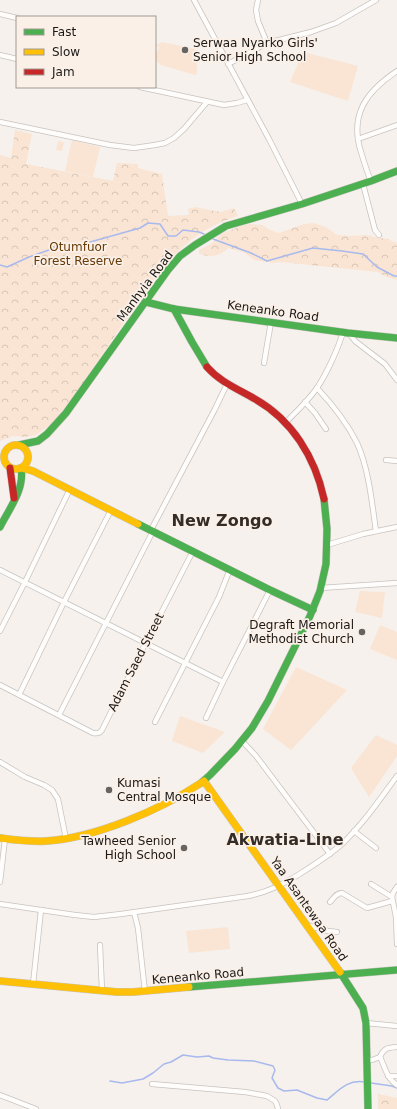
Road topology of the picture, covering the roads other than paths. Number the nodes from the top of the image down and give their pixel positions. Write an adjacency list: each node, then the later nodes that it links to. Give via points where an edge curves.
1 (194, 0): 9 (street)
2 (258, 0): 6 (street, via 258,21)
3 (376, 0): 6 (street, via 336,23)
4 (0, 14): 5 (street)
5 (16, 18)
6 (267, 43): 9 (street)
7 (0, 55): 8 (street)
8 (16, 59)
9 (228, 64): 12 (street)
10 (397, 71): 16 (street, via 380,83 368,96 359,114)
11 (144, 88): 13 (street)
12 (247, 100): 13 (street, via 224,105); 20 (street)
13 (207, 102): 14 (street, via 174,138 165,143 134,148)
14 (0, 122)
15 (397, 125): 16 (street)
16 (358, 139): 18 (street)
17 (397, 171): 18 (street, Manhyia Road)
18 (371, 181): 19 (street, Manhyia Road)
19 (363, 184): 20 (street, Manhyia Road); 21 (street, via 375,230)
20 (302, 204): 22 (street, Manhyia Road, via 226,226 195,245 180,256)
21 (379, 235)
22 (146, 302): 23 (street, Keneanko Road); 34 (street, Manhyia Road, via 66,413)
23 (174, 309): 24 (street, Keneanko Road); 29 (street, via 212,373)
24 (271, 322): 25 (street, Keneanko Road); 27 (street)
25 (346, 332): 26 (street, Keneanko Road); 28 (street, via 385,364); 30 (street)
26 (397, 338)
27 (264, 363)
28 (397, 380)
29 (227, 384): 32 (street, via 260,402); 46 (street)
30 (317, 388): 31 (street); 47 (street, via 338,411 357,443 365,468)
31 (305, 402): 32 (street); 33 (street)
32 (285, 423): 48 (street, via 297,436 316,469 325,508)
33 (326, 429)
34 (38, 441): 35 (street); 39 (street, Manhyia Road)
35 (16, 445): 36 (street); 39 (street, via 26,449); 40 (street, via 6,450)
36 (0, 450)
37 (386, 460): 38 (street)
38 (397, 461)
39 (25, 463): 40 (street, via 14,469); 41 (street, via 33,471); 42 (street, via 22,480)
40 (6, 465): 42 (street)
41 (70, 489): 43 (street); 52 (street)
42 (14, 499): 44 (street)
43 (111, 510): 46 (street); 56 (street)
44 (0, 527)
45 (397, 527): 47 (street)
46 (152, 531): 49 (street); 58 (street)
47 (376, 531): 48 (street)
48 (327, 545): 54 (street, via 326,564)
49 (193, 551): 51 (street); 60 (street, Adam Saed Street)
50 (0, 570): 52 (street)
51 (230, 570): 55 (street); 61 (street)
52 (25, 582): 56 (street); 59 (street)
53 (397, 583): 54 (street)
54 (320, 588): 57 (street)
55 (270, 590): 57 (street); 62 (street)
56 (64, 602): 58 (street); 64 (street)
57 (312, 610): 68 (street, via 255,724)
58 (106, 623): 60 (street); 65 (street)
59 (0, 631)
60 (145, 643): 61 (street); 65 (street, Adam Saed Street, via 100,733 93,733)
61 (186, 663): 62 (street); 67 (street)
62 (223, 682): 66 (street)
63 (0, 685): 64 (street)
64 (19, 694): 65 (street)
65 (59, 715)
66 (206, 718)
67 (155, 722)
68 (242, 741): 71 (street); 76 (street)
69 (0, 762): 74 (street, via 52,790 58,799)
70 (397, 776): 72 (street)
71 (204, 781): 74 (street, via 158,808 107,828); 79 (street, Yaa Asantewaa Road)
72 (354, 831): 75 (street); 76 (street)
73 (2, 838): 74 (street, via 43,842); 77 (street)
74 (66, 839)
75 (376, 848)
76 (330, 854): 79 (street)
77 (0, 882)
78 (371, 884): 81 (street)
79 (279, 886): 85 (street, via 257,894); 86 (street, Yaa Asantewaa Road)
80 (397, 887): 81 (street)
81 (392, 899): 82 (street, via 367,908 339,893); 88 (street)
82 (330, 902)
83 (0, 904): 84 (street)
84 (41, 910): 85 (street, via 94,917); 93 (street)
85 (134, 912): 95 (street)
86 (306, 925): 87 (street); 91 (street, Yaa Asantewaa Road)
87 (337, 932)
88 (397, 944)
89 (100, 945): 94 (street)
90 (397, 970): 91 (street, Keneanko Road)
91 (342, 975): 95 (street, Keneanko Road); 96 (street, Yaa Asantewaa Road, via 360,1001)
92 (0, 981): 93 (street, Keneanko Road)
93 (33, 984): 94 (street, Keneanko Road)
94 (102, 991): 95 (street, Keneanko Road)
95 (145, 992)
96 (366, 1023): 97 (street); 100 (street, Yaa Asantewaa Road)
97 (397, 1026)
98 (397, 1047): 99 (street, via 383,1050)
99 (380, 1057): 100 (street); 101 (street)
100 (368, 1060): 108 (street, Yaa Asantewaa Road)
101 (388, 1076): 102 (street); 104 (street)
102 (397, 1076)
103 (152, 1084): 107 (street, via 266,1096 275,1101)
104 (397, 1085)
105 (0, 1095): 106 (street)
106 (36, 1109)
107 (278, 1109)
108 (368, 1109)

